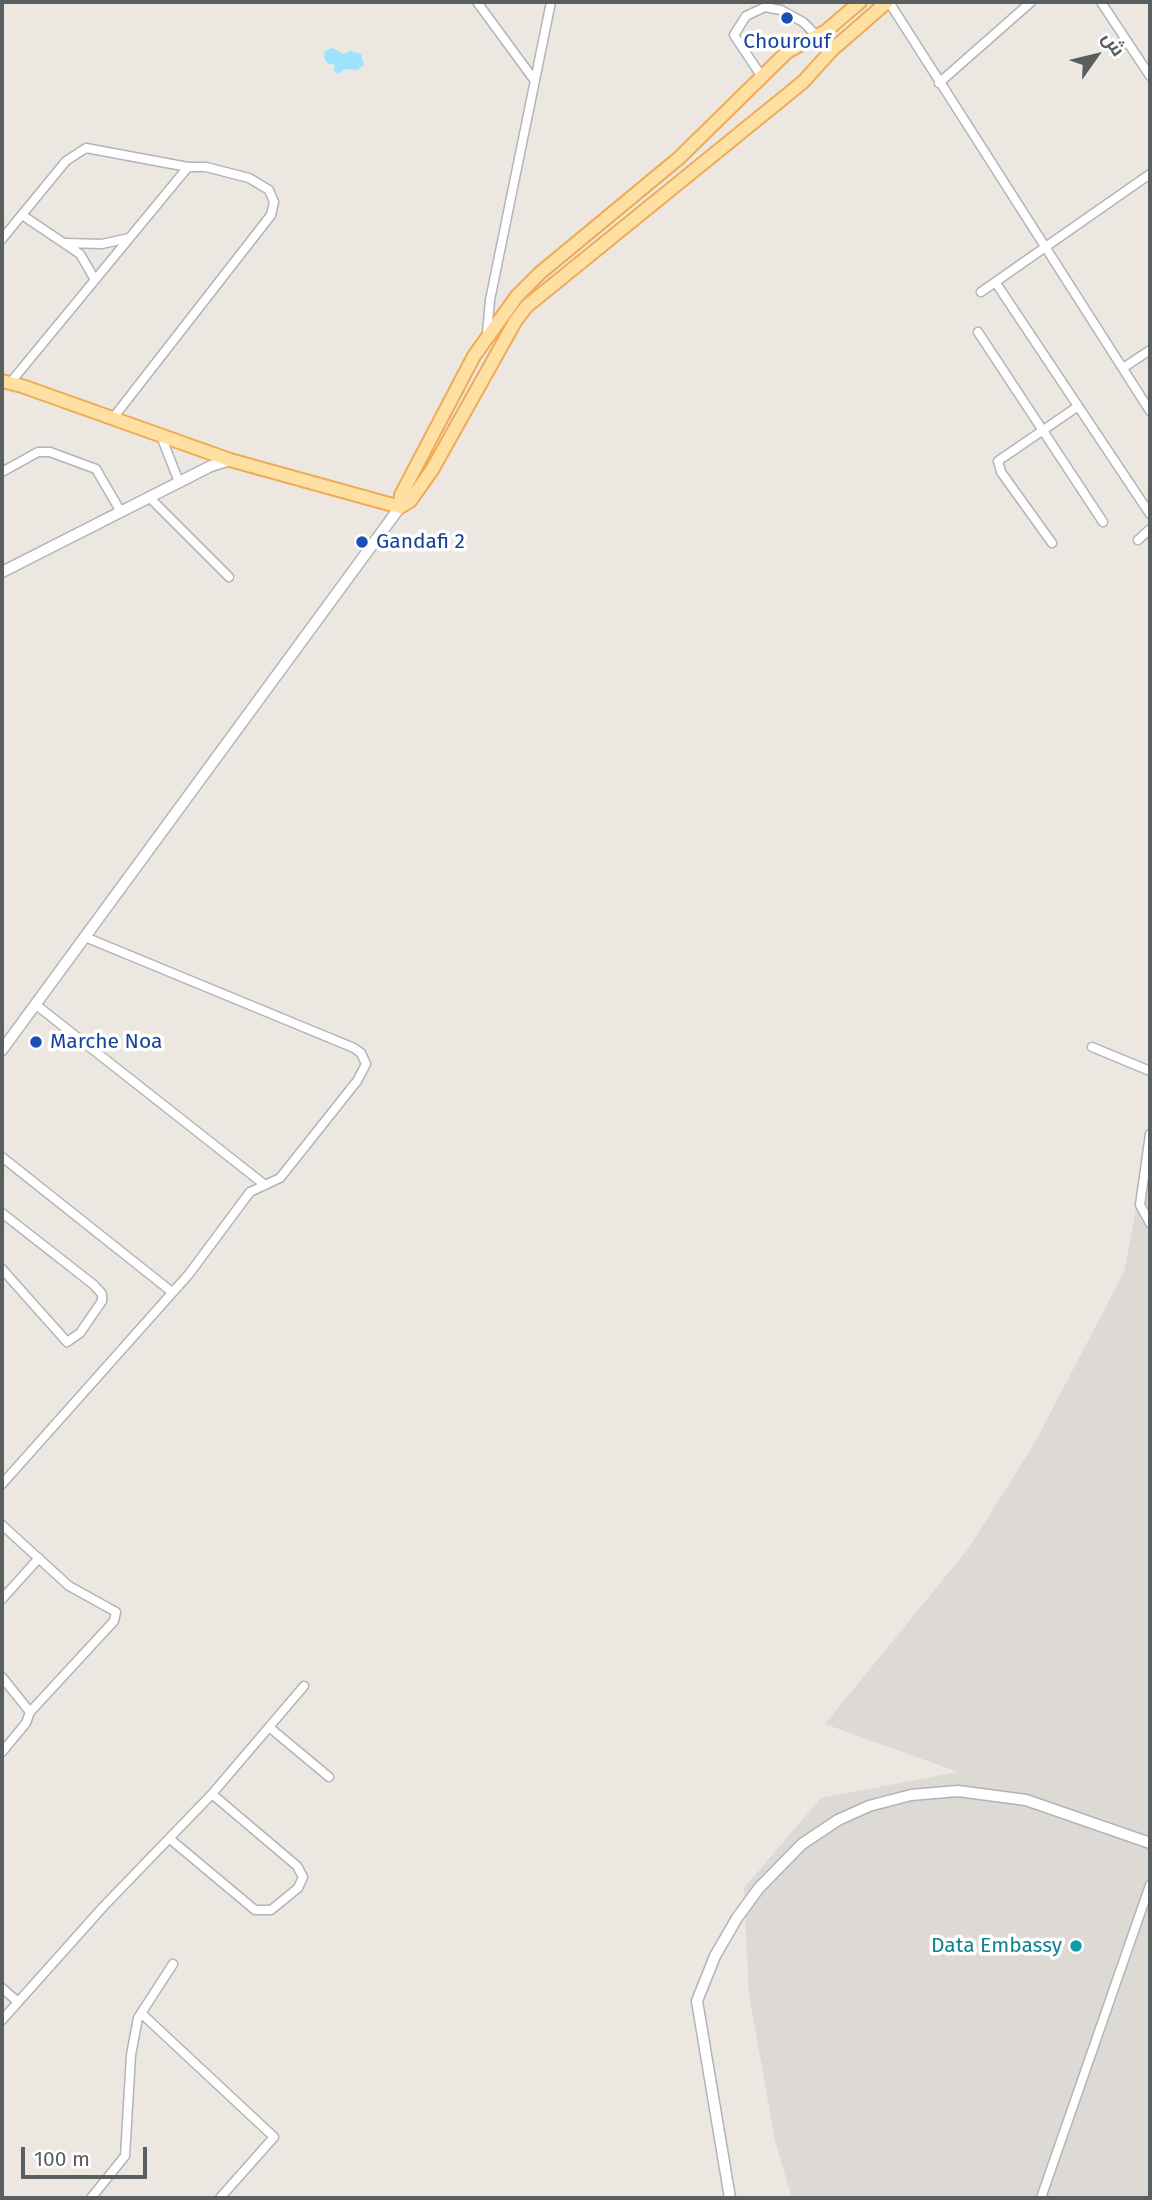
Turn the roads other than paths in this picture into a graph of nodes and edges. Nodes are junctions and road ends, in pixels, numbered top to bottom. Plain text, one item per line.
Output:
1 (477, 2) edge
2 (551, 2) edge
3 (860, 2) edge
4 (888, 2) edge
5 (1031, 2) edge
6 (1101, 2) edge
7 (811, 38) junction
8 (824, 61) junction
9 (1150, 76) edge
10 (762, 77) junction
11 (535, 81) junction
12 (939, 83) junction
13 (737, 102) junction
14 (755, 119) junction
15 (188, 167) junction
16 (1150, 174) edge
17 (22, 215) junction
18 (130, 237) junction
19 (2, 239) edge
20 (66, 243) junction
21 (1046, 248) junction
22 (94, 278) junction
23 (996, 283) junction
24 (981, 292) dead end
25 (978, 332) dead end
26 (487, 333) junction
27 (1150, 350) edge
28 (1123, 368) junction
29 (6, 382) edge
30 (1077, 407) junction
31 (1150, 411) edge
32 (113, 418) junction
33 (1043, 430) junction
34 (162, 436) junction
35 (230, 460) junction
36 (15, 465) junction
37 (2, 466) edge
38 (2, 472) edge
39 (178, 482) junction
40 (149, 497) junction
41 (400, 508) junction
42 (121, 512) junction
43 (1150, 514) edge
44 (1102, 522) dead end
45 (1150, 529) edge
46 (1138, 540) dead end
47 (1052, 543) dead end
48 (2, 572) edge
49 (229, 577) dead end
50 (85, 937) junction
51 (35, 1004) junction
52 (1092, 1047) dead end
53 (2, 1049) edge
54 (1150, 1071) edge
55 (1150, 1134) edge
56 (2, 1157) edge
57 (265, 1185) junction
58 (2, 1213) edge
59 (1150, 1223) edge
60 (2, 1269) edge
61 (172, 1292) junction
62 (2, 1485) edge
63 (5, 1527) edge
64 (2, 1538) edge
65 (39, 1558) junction
66 (2, 1599) edge
67 (2, 1676) edge
68 (304, 1686) dead end
69 (30, 1712) junction
70 (269, 1727) junction
71 (2, 1752) edge
72 (328, 1777) dead end
73 (212, 1794) junction
74 (170, 1839) junction
75 (1150, 1843) edge
76 (1150, 1885) edge
77 (173, 1964) dead end
78 (2, 1988) edge
79 (18, 2002) junction
80 (141, 2013) junction
81 (2, 2020) edge
82 (91, 2198) edge
83 (220, 2198) edge
84 (730, 2198) edge
85 (1041, 2198) edge

1 - 11 street
2 - 11 street
3 - 7 main road
4 - 8 main road
4 - 12 street
5 - 12 street
6 - 9 street
7 - 8 main road
7 - 10 main road
7 - 10 street
8 - 14 main road
10 - 13 main road
11 - 26 street
12 - 21 street
13 - 14 main road
13 - 26 main road
14 - 41 main road
15 - 17 street
15 - 18 street
15 - 32 street
16 - 21 street
17 - 19 street
17 - 20 street
18 - 20 street
18 - 22 street
20 - 22 street
21 - 23 street
21 - 28 street
22 - 29 street
23 - 24 street
23 - 30 street
25 - 33 street
26 - 41 main road
27 - 28 street
28 - 31 street
29 - 32 main road
30 - 33 street
30 - 43 street
32 - 34 main road
33 - 44 street
33 - 47 street
34 - 35 main road
34 - 39 street
35 - 39 street
35 - 41 main road
36 - 37 street
36 - 38 street
36 - 42 street
39 - 40 street
40 - 42 street
40 - 49 street
41 - 50 street
42 - 48 street
45 - 46 street
50 - 51 street
50 - 57 street
51 - 53 street
51 - 57 street
52 - 54 street
55 - 59 street
56 - 61 street
57 - 61 street
58 - 60 street
61 - 62 street
63 - 64 street
63 - 65 street
65 - 66 street
65 - 69 street
67 - 69 street
68 - 70 street
69 - 71 street
70 - 72 street
70 - 73 street
73 - 74 street
73 - 74 street
74 - 79 street
75 - 84 street
76 - 85 street
77 - 80 street
78 - 79 street
79 - 81 street
80 - 82 street
80 - 83 street

